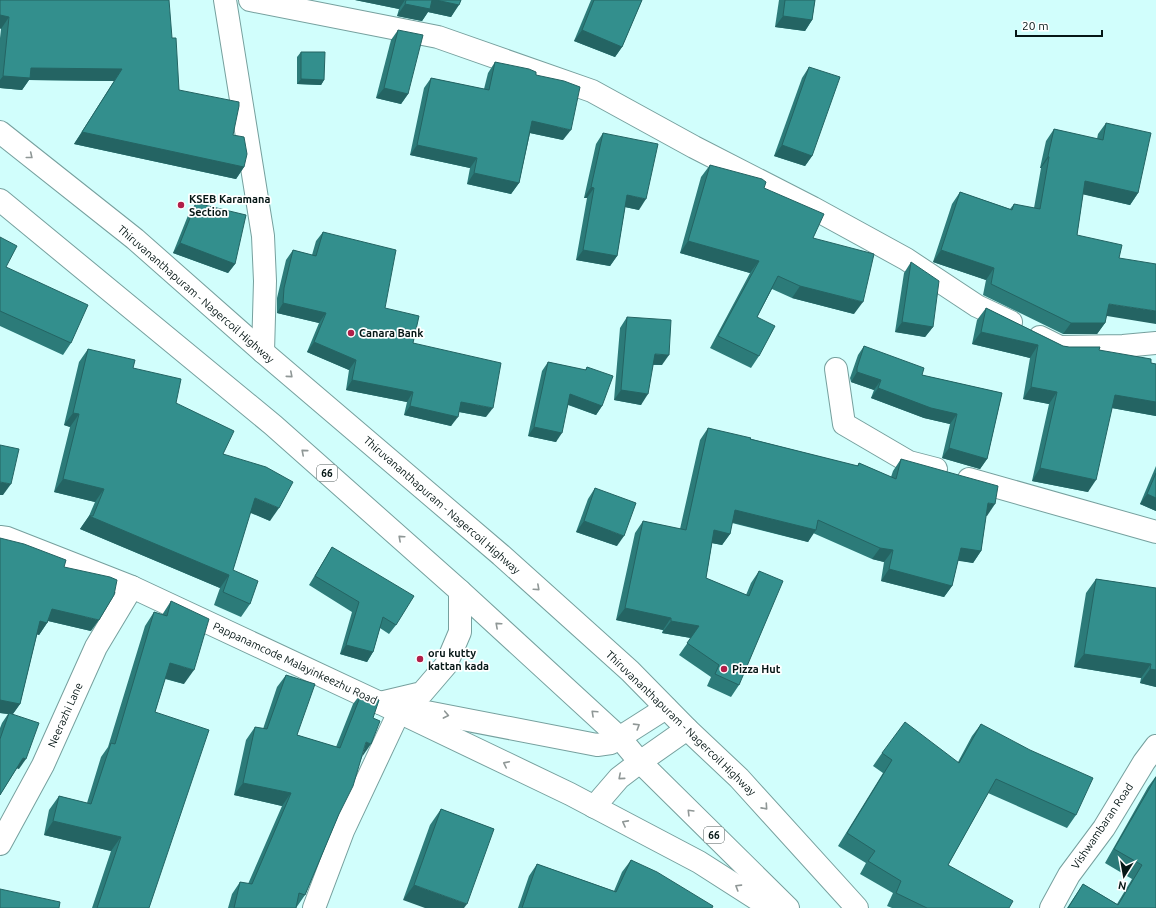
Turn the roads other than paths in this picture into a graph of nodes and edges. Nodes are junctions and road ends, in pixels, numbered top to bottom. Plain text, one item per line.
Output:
1 (226, 0) edge
2 (250, 0) edge
3 (0, 132) edge
4 (0, 200) edge
5 (1156, 343) edge
6 (263, 352) junction
7 (836, 369) dead end
8 (1156, 532) edge
9 (0, 537) edge
10 (132, 587) junction
11 (460, 591) junction
12 (380, 703) junction
13 (666, 708) junction
14 (399, 712) junction
15 (687, 729) junction
16 (619, 737) junction
17 (1156, 746) edge
18 (640, 762) junction
19 (594, 807) junction
20 (0, 844) edge
21 (314, 908) edge
22 (772, 908) edge
23 (788, 908) edge
24 (857, 908) edge
25 (1051, 908) edge

1 - 6 main road
2 - 5 main road
3 -> 6 main road, Thiruvananthapuram - Nagercoil Highway
11 -> 4 main road, 66
6 -> 13 main road, Thiruvananthapuram - Nagercoil Highway
7 - 8 main road
9 - 10 main road, Pappanamcode Malayinkeezhu Road
10 - 12 main road, Pappanamcode Malayinkeezhu Road
10 - 20 main road, Neerazhi Lane
11 - 12 main road
16 -> 11 main road, 66
12 - 14 main road
12 -> 16 main road, Pappanamcode Malayinkeezhu Road
13 - 15 main road, Thiruvananthapuram - Nagercoil Highway
16 -> 13 main road, Pappanamcode Malayinkeezhu Road
19 -> 14 main road
14 - 21 main road
15 - 18 main road
15 -> 24 main road, Thiruvananthapuram - Nagercoil Highway
16 - 18 main road, 66
17 - 25 main road, Vishwambaran Road
18 -> 19 main road
23 -> 18 main road, 66
22 -> 19 main road

